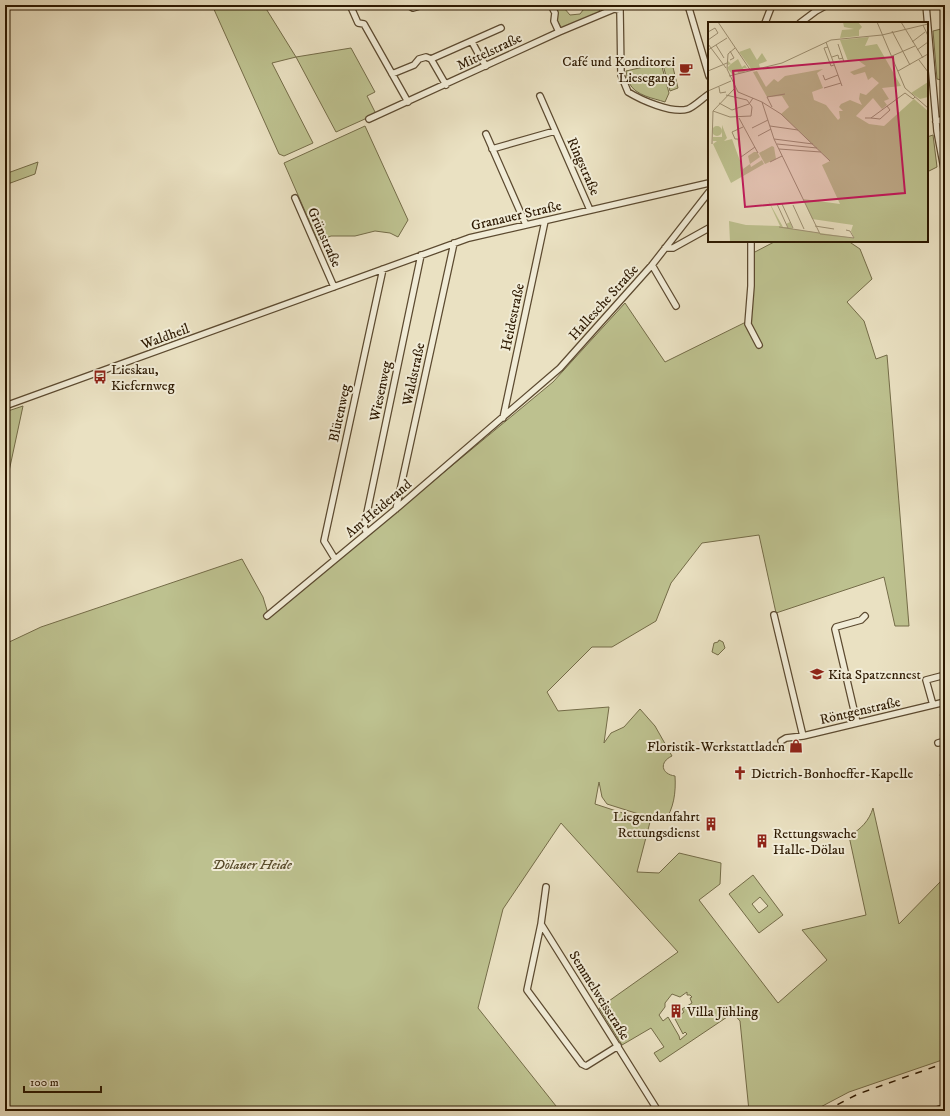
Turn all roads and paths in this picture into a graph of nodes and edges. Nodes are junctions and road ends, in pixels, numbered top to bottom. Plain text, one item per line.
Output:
1 (350, 5) edge
2 (408, 5) edge
3 (423, 5) edge
4 (551, 5) edge
5 (688, 5) edge
6 (772, 5) edge
7 (827, 5) edge
8 (926, 5) edge
9 (620, 8) edge
10 (765, 22) edge
11 (801, 22) edge
12 (927, 22) edge
13 (501, 28) dead end
14 (928, 28) edge
15 (559, 32) junction
16 (472, 42) junction
17 (431, 59) junction
18 (486, 66) junction
19 (708, 73) edge
20 (392, 74) junction
21 (446, 85) junction
22 (708, 95) edge
23 (540, 96) dead end
24 (408, 102) junction
25 (945, 118) edge
26 (369, 119) dead end
27 (936, 122) junction
28 (555, 131) junction
29 (486, 134) dead end
30 (492, 149) junction
31 (945, 174) edge
32 (708, 183) edge
33 (708, 193) edge
34 (295, 198) dead end
35 (590, 210) junction
36 (545, 221) junction
37 (526, 225) junction
38 (708, 229) edge
39 (751, 242) edge
40 (454, 243) junction
41 (665, 248) junction
42 (421, 254) junction
43 (652, 265) junction
44 (383, 268) junction
45 (334, 287) junction
46 (676, 306) dead end
47 (760, 345) dead end
48 (5, 406) edge
49 (503, 418) junction
50 (396, 509) junction
51 (367, 533) junction
52 (335, 559) junction
53 (774, 615) dead end
54 (267, 616) dead end
55 (865, 616) dead end
56 (945, 675) edge
57 (945, 702) edge
58 (933, 705) junction
59 (857, 723) junction
60 (803, 736) junction
61 (781, 741) dead end
62 (945, 741) edge
63 (938, 743) dead end
64 (546, 887) dead end
65 (541, 924) junction
66 (618, 1046) junction
67 (945, 1108) edge
68 (658, 1111) edge
69 (936, 1111) edge

1 - 20 street
2 - 3 street
4 - 15 street
5 - 19 street
6 - 10 street
7 - 11 street
8 - 12 street
9 - 15 street, Mittelstraße
9 - 22 street
13 - 16 street
14 - 27 street
15 - 18 street, Mittelstraße
16 - 17 street
16 - 18 street
17 - 20 street
17 - 21 street
18 - 21 street, Mittelstraße
20 - 24 street
21 - 24 street, Mittelstraße
23 - 28 street, Ringstraße
24 - 26 street, Mittelstraße
25 - 27 street
27 - 31 street
28 - 30 street, Ringstraße
28 - 35 street, Ringstraße
29 - 30 street
30 - 37 street
32 - 35 street, Granauer Straße
33 - 41 street, Hallesche Straße
34 - 45 street, Grünstraße
35 - 36 street, Granauer Straße
36 - 37 street, Granauer Straße
36 - 49 street, Heidestraße
37 - 40 street, Granauer Straße
38 - 41 street
39 - 47 street
40 - 42 street, Granauer Straße
40 - 50 street, Waldstraße
41 - 43 street, Hallesche Straße
42 - 44 street, Granauer Straße
42 - 51 street, Wiesenweg
43 - 46 street
43 - 49 street, Hallesche Straße
44 - 45 street, Granauer Straße
44 - 52 street, Blütenweg
45 - 48 street, Waldheil
49 - 50 street, Am Heiderand
50 - 51 street, Am Heiderand
51 - 52 street, Am Heiderand
52 - 54 street, Am Heiderand
53 - 60 street
55 - 59 street
56 - 58 street
57 - 58 street, Röntgenstraße
58 - 59 street, Röntgenstraße
59 - 60 street, Röntgenstraße
60 - 61 street, Röntgenstraße
62 - 63 street
64 - 65 street
65 - 66 street, Semmelweisstraße
65 - 66 street
66 - 68 street, Semmelweisstraße
67 - 69 main road

